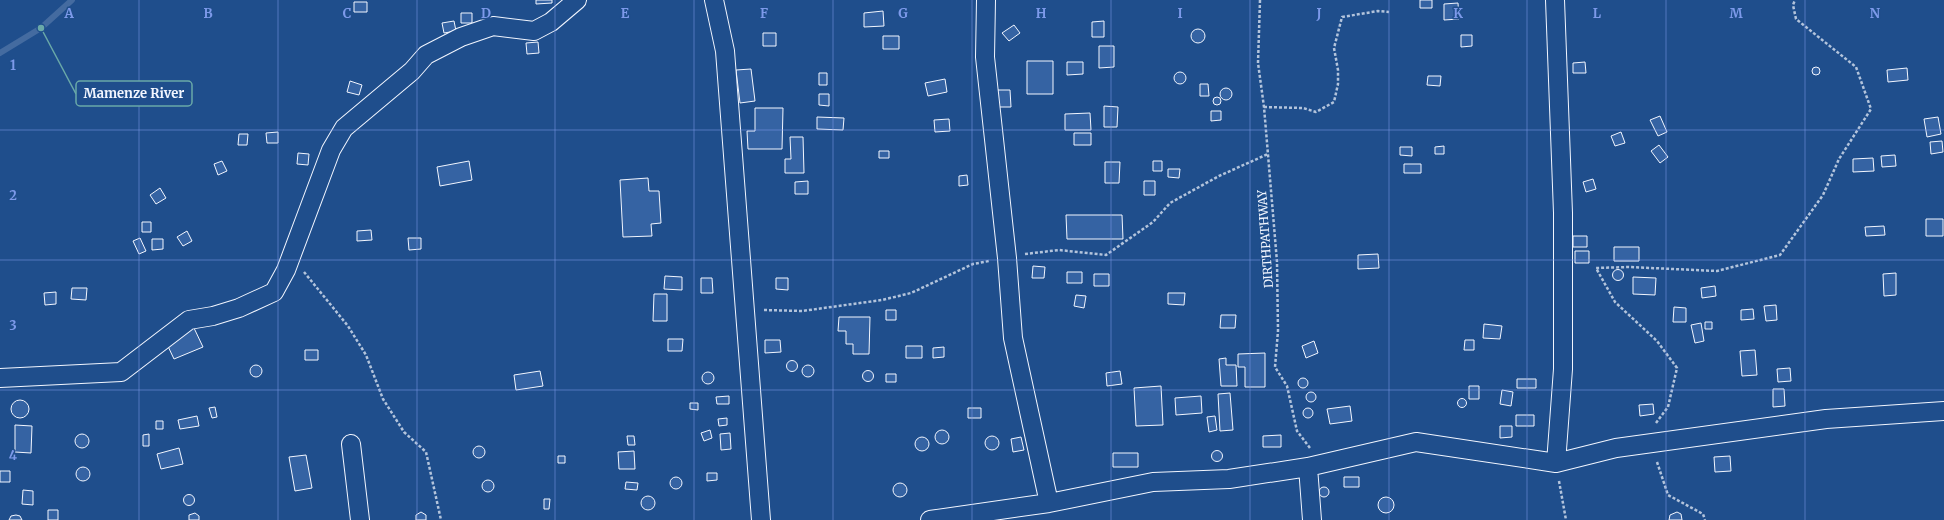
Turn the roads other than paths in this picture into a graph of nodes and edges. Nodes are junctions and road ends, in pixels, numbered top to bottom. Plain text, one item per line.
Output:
1 (577, 0) edge
2 (714, 0) edge
3 (986, 0) edge
4 (1555, 0) edge
5 (0, 378) edge
6 (1944, 412) edge
7 (351, 444) dead end
8 (1556, 463) junction
9 (1315, 466) junction
10 (1049, 504) junction
11 (360, 520) edge
12 (761, 520) edge
13 (930, 520) edge
14 (1312, 520) edge

1 - 5 street
2 - 12 street
3 - 10 street
4 - 8 street
6 - 8 street
7 - 11 street
8 - 9 street
9 - 10 street
9 - 14 street
10 - 13 street

